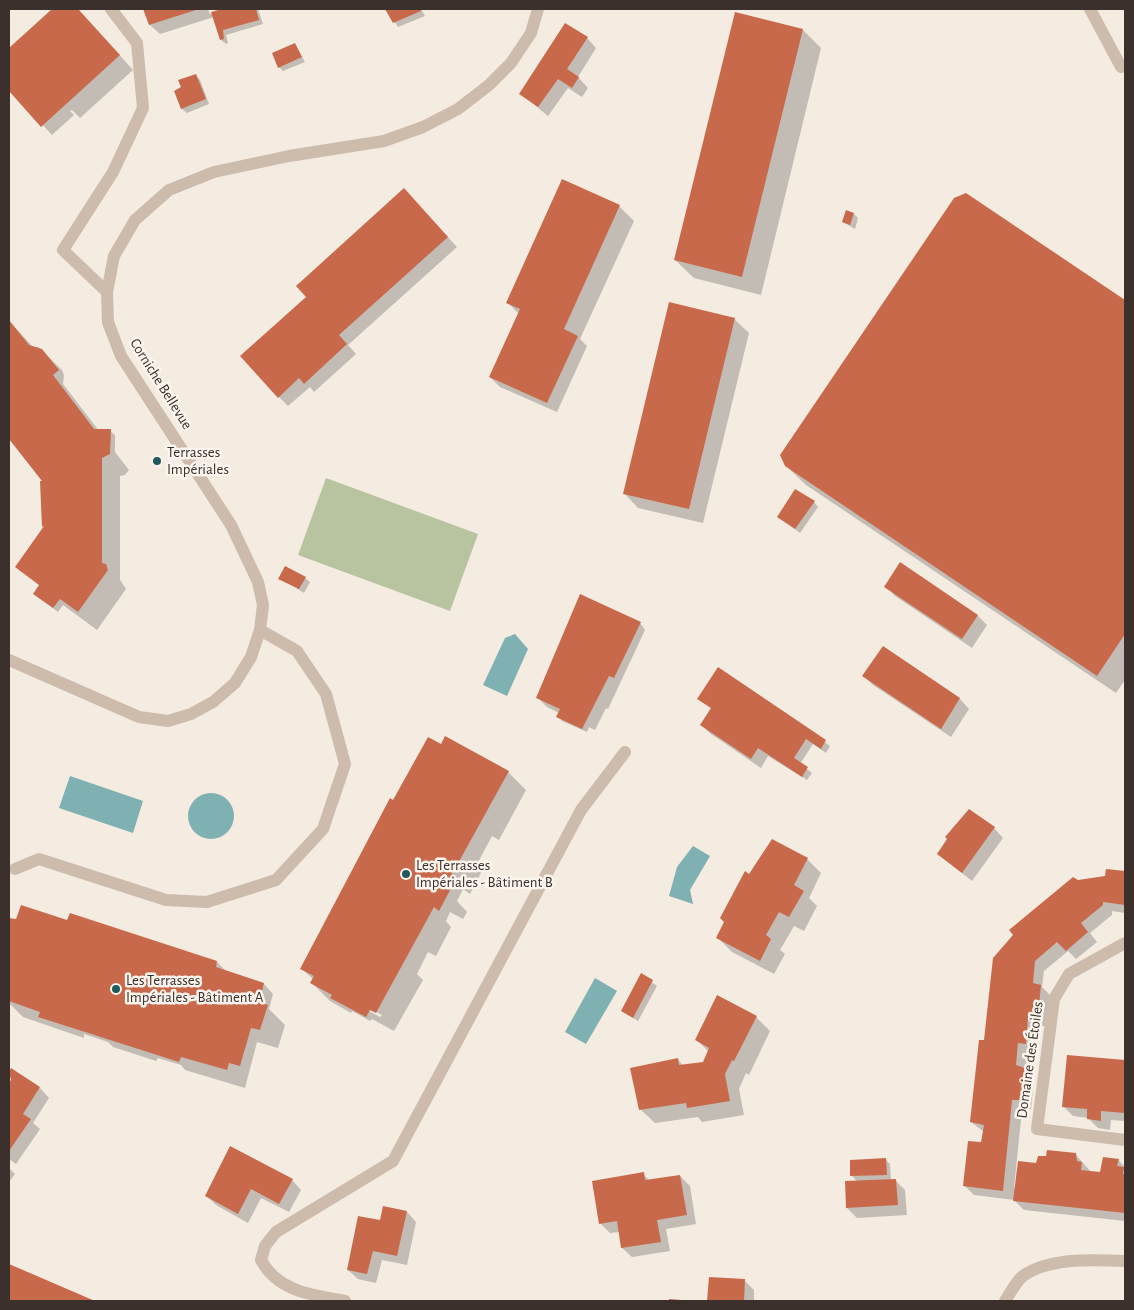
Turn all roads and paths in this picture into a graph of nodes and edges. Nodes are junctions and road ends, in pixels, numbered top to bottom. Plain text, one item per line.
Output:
1 (111, 9) edge
2 (538, 9) edge
3 (1090, 9) edge
4 (1121, 67) dead end
5 (107, 292) junction
6 (260, 630) junction
7 (9, 660) edge
8 (625, 752) dead end
9 (14, 869) dead end
10 (1125, 943) edge
11 (1125, 1140) edge
12 (1125, 1261) edge
13 (345, 1301) edge
14 (1005, 1301) edge

1 - 5 street
2 - 5 street, Corniche Bellevue
3 - 4 street
5 - 6 street, Corniche Bellevue
6 - 7 street, Corniche Bellevue
6 - 9 street
8 - 13 street
10 - 11 street, Domaine des Étoiles
12 - 14 street

